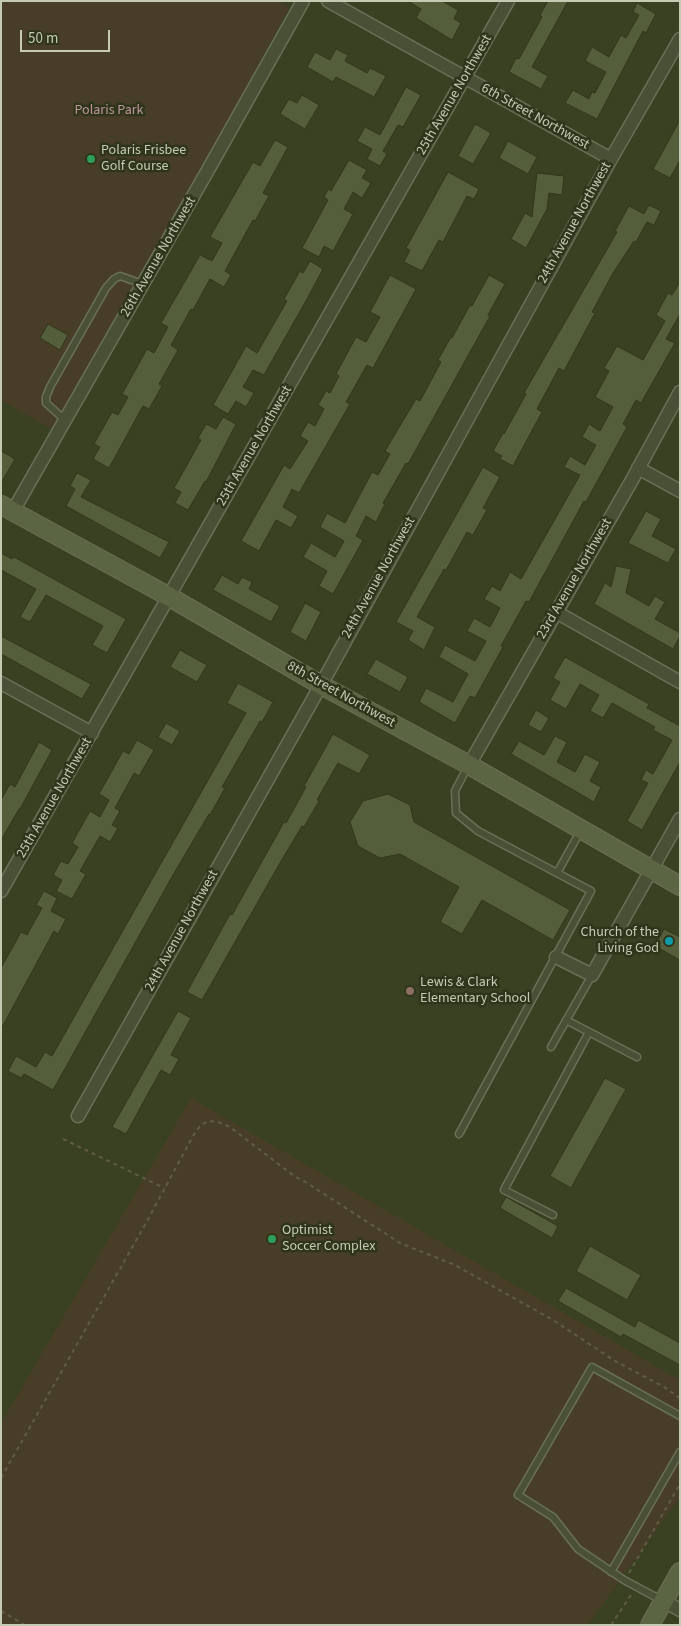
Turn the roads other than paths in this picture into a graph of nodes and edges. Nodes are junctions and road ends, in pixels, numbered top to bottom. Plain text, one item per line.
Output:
1 (302, 1) edge
2 (328, 1) edge
3 (508, 1) edge
4 (680, 39) edge
5 (465, 78) junction
6 (611, 159) junction
7 (143, 284) junction
8 (680, 392) edge
9 (65, 420) junction
10 (638, 468) junction
11 (680, 491) edge
12 (7, 508) edge
13 (168, 596) junction
14 (556, 612) junction
15 (680, 682) edge
16 (1, 683) edge
17 (321, 685) junction
18 (92, 733) junction
19 (469, 765) junction
20 (680, 819) edge
21 (581, 830) junction
22 (651, 870) junction
23 (557, 873) junction
24 (680, 886) edge
25 (1, 892) edge
26 (556, 957) junction
27 (592, 975) junction
28 (566, 1020) junction
29 (589, 1032) junction
30 (551, 1047) dead end
31 (637, 1058) dead end
32 (78, 1116) dead end
33 (459, 1134) dead end
34 (553, 1216) dead end
35 (680, 1416) edge
36 (680, 1452) edge
37 (611, 1572) junction
38 (680, 1572) edge
39 (664, 1601) junction
40 (680, 1610) edge
41 (650, 1625) edge

1 - 7 street, 26th Avenue Northwest
2 - 5 street, 6th Street Northwest
3 - 5 street, 25th Avenue Northwest
4 - 6 street, 24th Avenue Northwest
5 - 6 street, 6th Street Northwest
5 - 13 street, 25th Avenue Northwest
6 - 17 street, 24th Avenue Northwest
7 - 9 street, 26th Avenue Northwest
7 - 9 lane
8 - 10 street, 23rd Avenue Northwest
9 - 12 street, 26th Avenue Northwest
10 - 11 street
10 - 14 street, 23rd Avenue Northwest
12 - 13 street, 8th Street Northwest
13 - 17 street, 8th Street Northwest
13 - 18 street, 25th Avenue Northwest
14 - 15 street
14 - 19 street, 23rd Avenue Northwest
16 - 18 street
17 - 19 street, 8th Street Northwest
17 - 32 street, 24th Avenue Northwest
18 - 25 street, 25th Avenue Northwest
19 - 21 street, 8th Street Northwest
19 - 23 lane
20 - 22 street
21 - 22 street, 8th Street Northwest
21 - 23 lane
22 - 24 street, 8th Street Northwest
22 - 27 street
23 - 26 lane
26 - 27 street
26 - 33 lane
27 - 28 lane
28 - 29 lane
28 - 30 lane
29 - 31 lane
29 - 34 lane
35 - 37 lane
36 - 37 lane
37 - 39 lane
38 - 39 street
39 - 40 street
39 - 41 street

